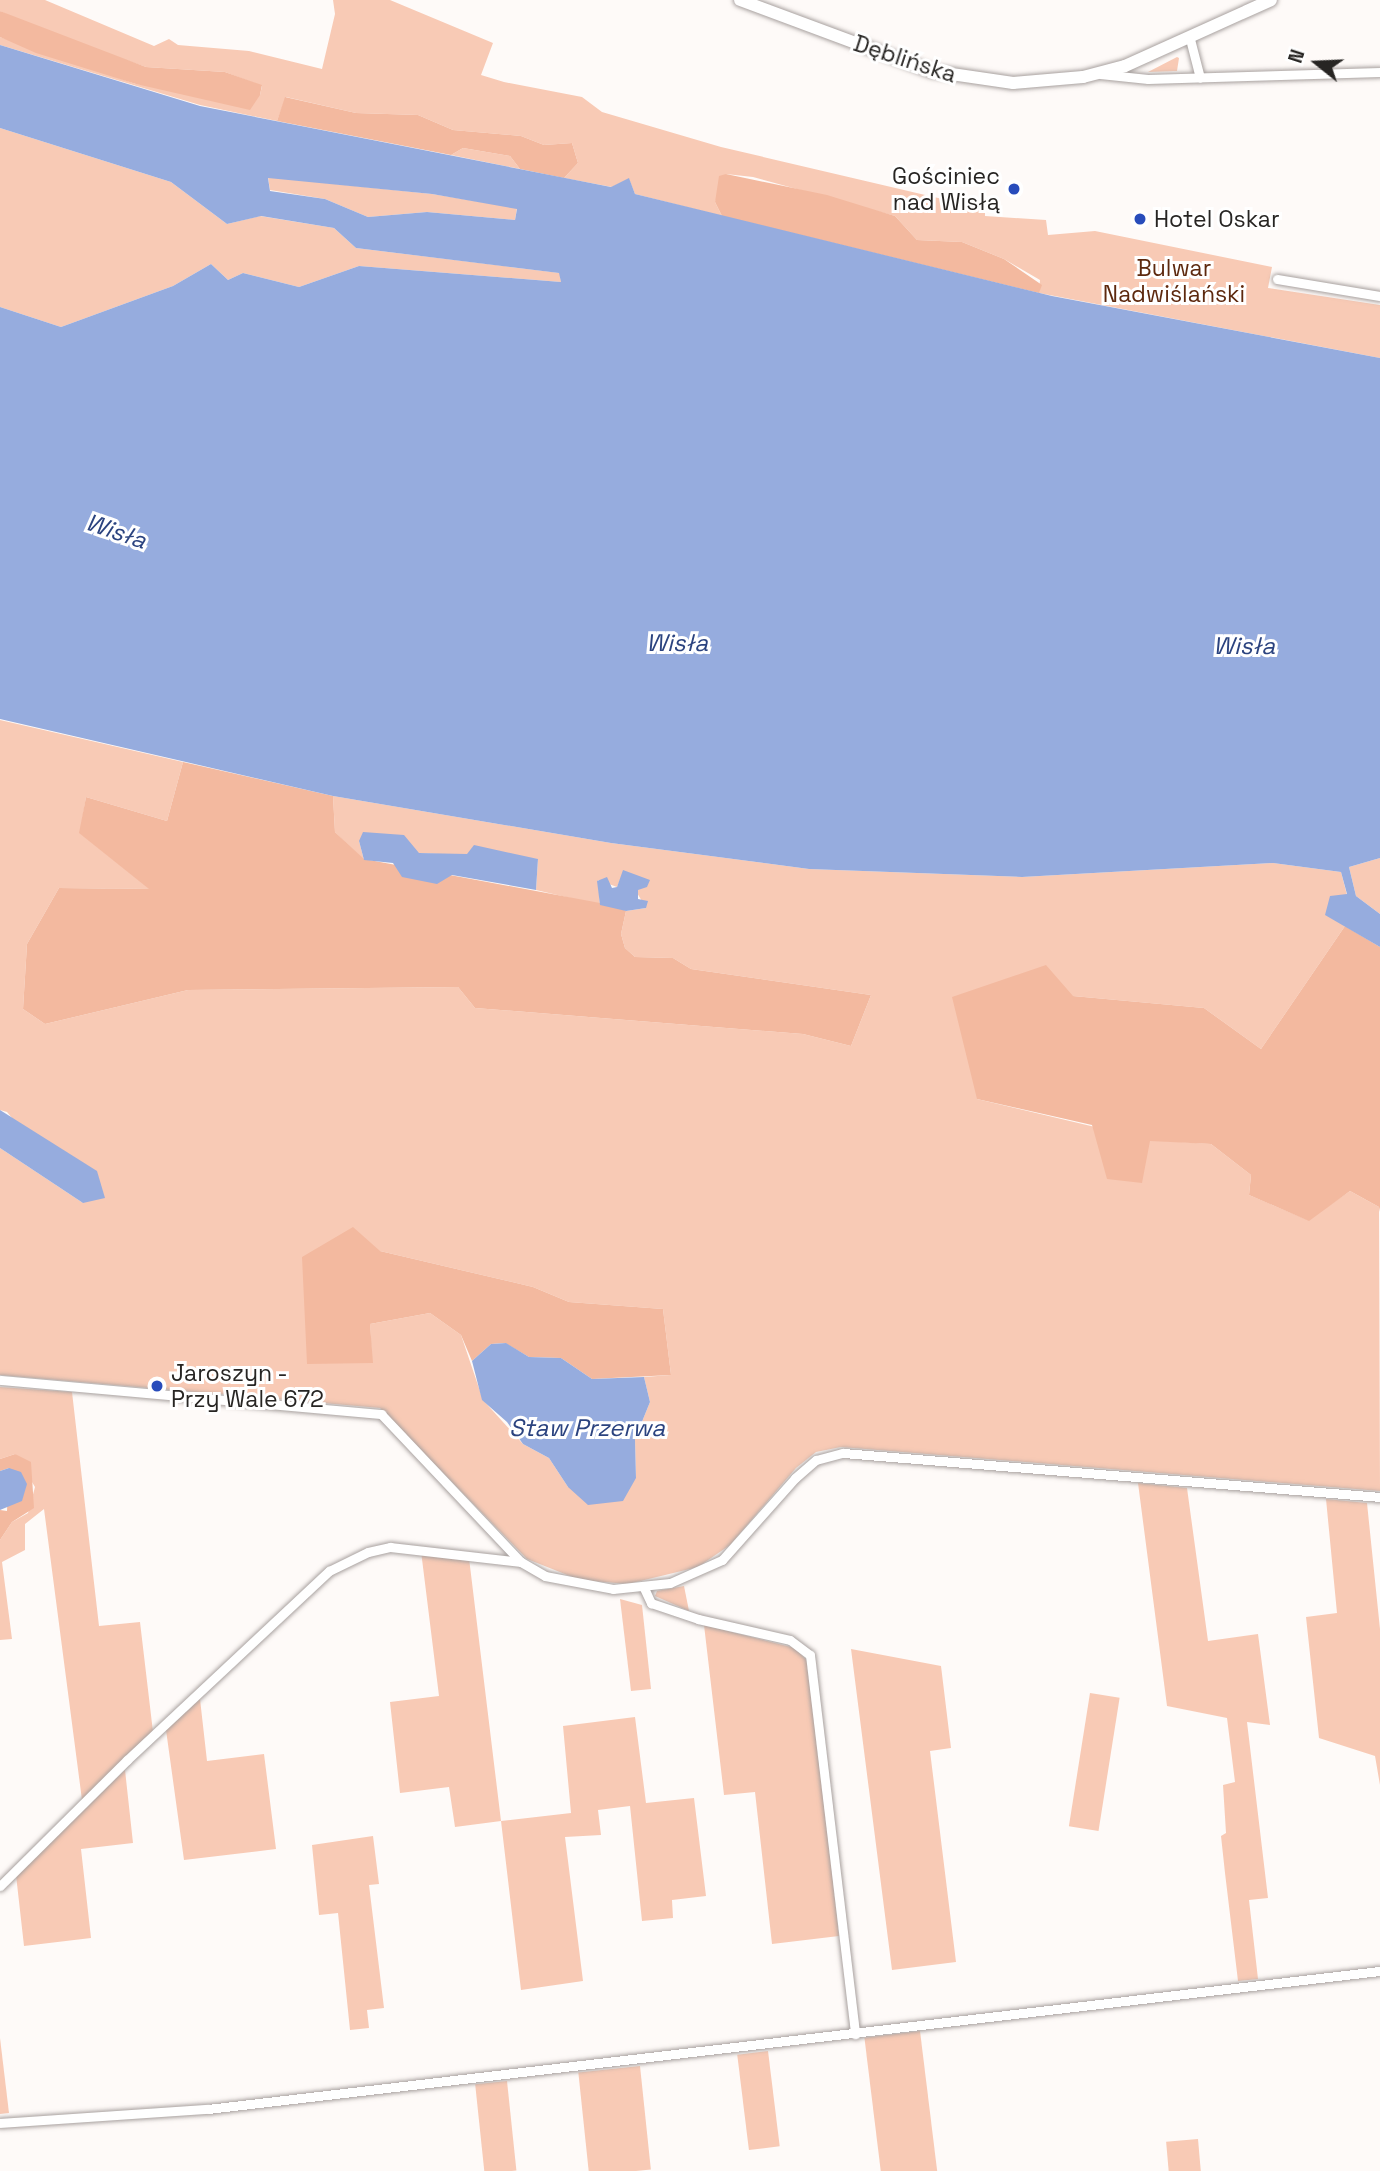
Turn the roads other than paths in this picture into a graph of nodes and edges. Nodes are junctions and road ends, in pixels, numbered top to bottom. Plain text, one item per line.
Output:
1 (740, 0) edge
2 (1271, 0) edge
3 (1190, 39) junction
4 (1380, 72) edge
5 (1100, 74) junction
6 (1200, 78) junction
7 (1277, 279) dead end
8 (1380, 296) edge
9 (0, 1380) edge
10 (1380, 1497) edge
11 (521, 1562) junction
12 (644, 1588) junction
13 (0, 1886) edge
14 (1380, 1970) edge
15 (855, 2034) junction
16 (0, 2123) edge

1 - 5 main road, Dęblińska
2 - 3 main road, Dęblińska
3 - 5 main road, Dęblińska
3 - 6 street
4 - 6 street
5 - 6 street
7 - 8 street
9 - 11 street
10 - 12 street
11 - 12 street
11 - 13 street
12 - 15 street
14 - 15 street
15 - 16 street

